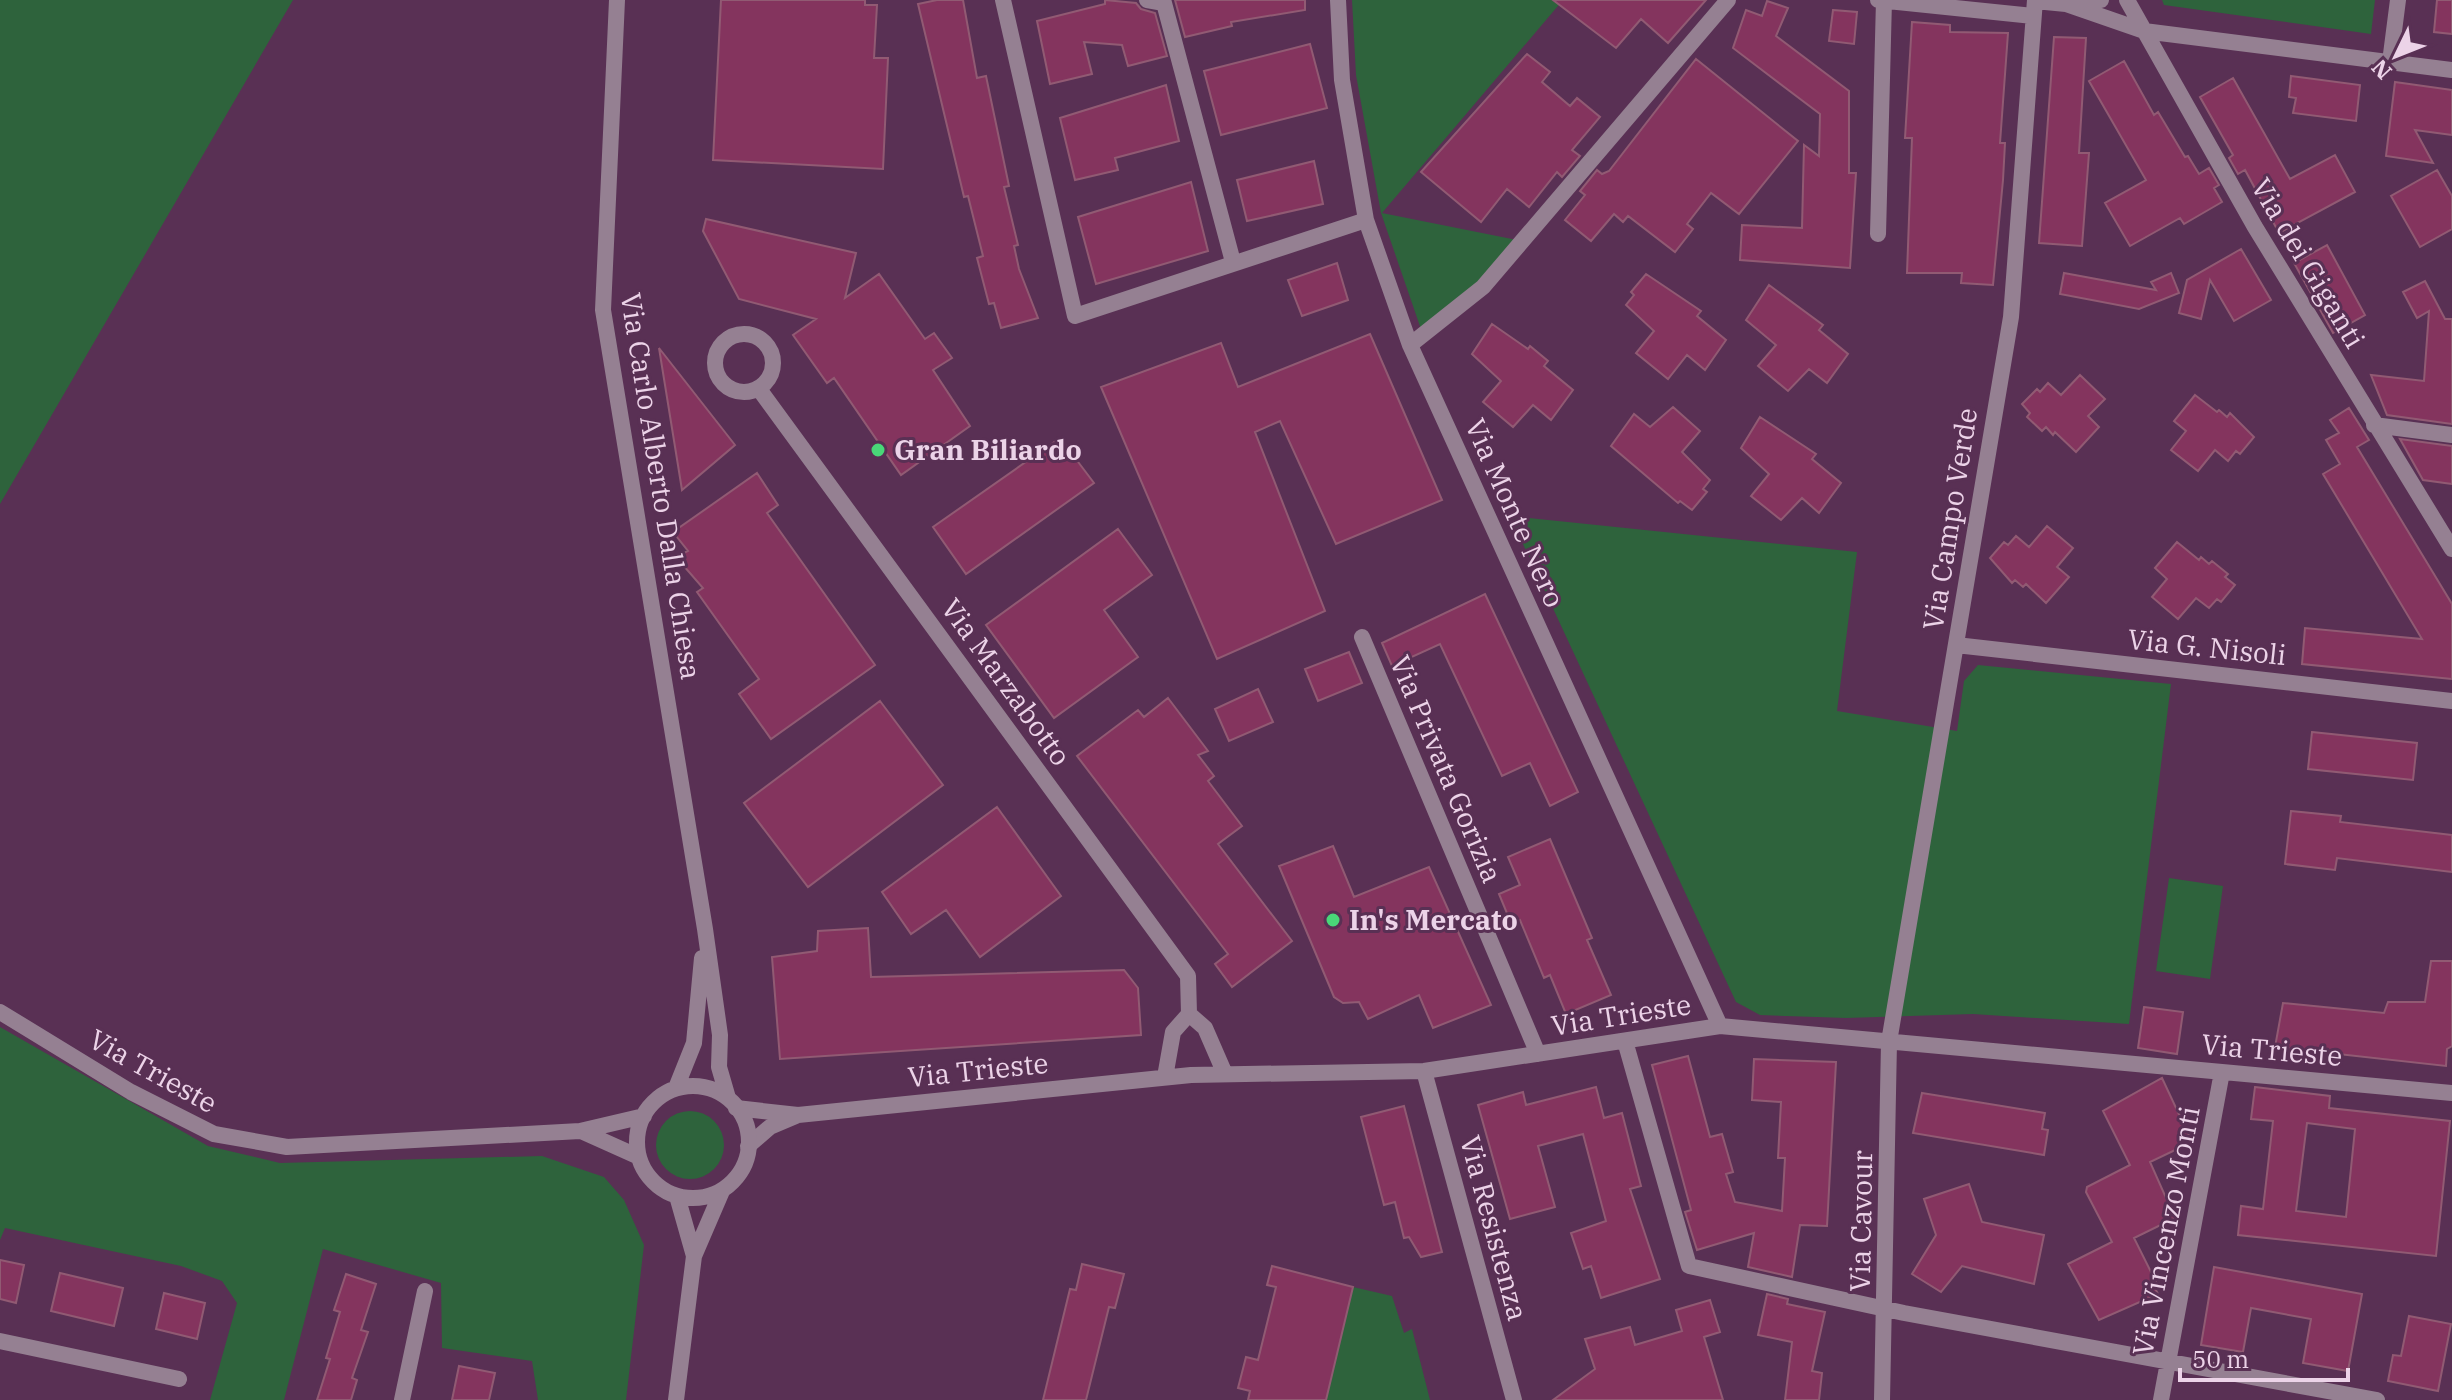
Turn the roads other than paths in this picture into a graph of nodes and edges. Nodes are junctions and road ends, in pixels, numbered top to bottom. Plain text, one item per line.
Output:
1 (617, 0) edge
2 (1003, 0) edge
3 (1147, 0) edge
4 (1338, 0) edge
5 (1728, 0) edge
6 (1882, 0) edge
7 (2101, 0) edge
8 (2127, 0) edge
9 (2398, 0) edge
10 (2066, 4) junction
11 (2034, 5) edge
12 (2144, 31) junction
13 (2390, 62) junction
14 (2452, 70) edge
15 (1366, 220) junction
16 (1878, 234) dead end
17 (1233, 262) junction
18 (1410, 345) junction
19 (759, 389) dead end
20 (2374, 425) junction
21 (2452, 435) edge
22 (2452, 549) edge
23 (1362, 637) dead end
24 (1956, 645) junction
25 (2452, 701) edge
26 (705, 929) junction
27 (0, 1012) edge
28 (1189, 1014) junction
29 (1720, 1026) junction
30 (1625, 1041) junction
31 (1889, 1042) junction
32 (1538, 1054) junction
33 (1424, 1071) junction
34 (2222, 1072) junction
35 (1225, 1074) junction
36 (1165, 1077) junction
37 (676, 1088) junction
38 (2452, 1093) edge
39 (732, 1103) junction
40 (798, 1115) junction
41 (644, 1116) junction
42 (580, 1131) junction
43 (748, 1146) junction
44 (639, 1157) junction
45 (722, 1191) junction
46 (677, 1196) junction
47 (694, 1256) junction
48 (425, 1291) dead end
49 (1886, 1309) junction
50 (0, 1341) edge
51 (2168, 1362) junction
52 (179, 1379) dead end
53 (402, 1400) edge
54 (676, 1400) edge
55 (1514, 1400) edge
56 (1882, 1400) edge
57 (2161, 1400) edge
58 (2377, 1400) edge

1 - 26 street, Via Carlo Alberto Dalla Chiesa
2 - 17 street
3 - 17 street
4 - 15 street, Via Monte Nero
5 - 18 street
6 - 11 street
6 - 16 street
7 - 10 street
8 - 12 street, Via dei Giganti
9 - 13 street
10 - 11 street
10 - 12 street
11 - 24 street, Via Campo Verde
12 - 13 street
12 - 20 street, Via dei Giganti
13 - 14 street
15 - 17 street
15 - 18 street, Via Monte Nero
18 - 29 street, Via Monte Nero
19 - 28 street, Via Marzabotto
20 - 21 street
20 - 22 street, Via dei Giganti
23 - 32 street, Via Privata Gorizia
24 - 25 street, Via G. Nisoli
24 - 31 street, Via Campo Verde
26 - 37 street, Via Carlo Alberto Dalla Chiesa
26 - 39 street, Via Carlo Alberto Dalla Chiesa
27 - 42 street, Via Trieste
28 - 35 street
28 - 36 street
29 - 30 street, Via Trieste
29 - 31 street, Via Trieste
30 - 32 street, Via Trieste
30 - 49 street
31 - 34 street, Via Trieste
31 - 49 street, Via Cavour
32 - 33 street, Via Trieste
33 - 35 street, Via Trieste
33 - 55 street, Via Resistenza
34 - 38 street, Via Trieste
34 - 51 street, Via Vincenzo Monti
35 - 36 street, Via Trieste
36 - 40 street, Via Trieste
37 - 39 street
37 - 41 street
39 - 40 street, Via Trieste
39 - 43 street
40 - 43 street, Via Trieste
41 - 42 street, Via Trieste
41 - 44 street
42 - 44 street, Via Trieste
43 - 45 street
44 - 46 street
45 - 46 street
45 - 47 street
46 - 47 street
47 - 54 street
48 - 53 street
49 - 51 street
49 - 56 street, Via Cavour
50 - 52 street
51 - 57 street, Via Vincenzo Monti
51 - 58 street

